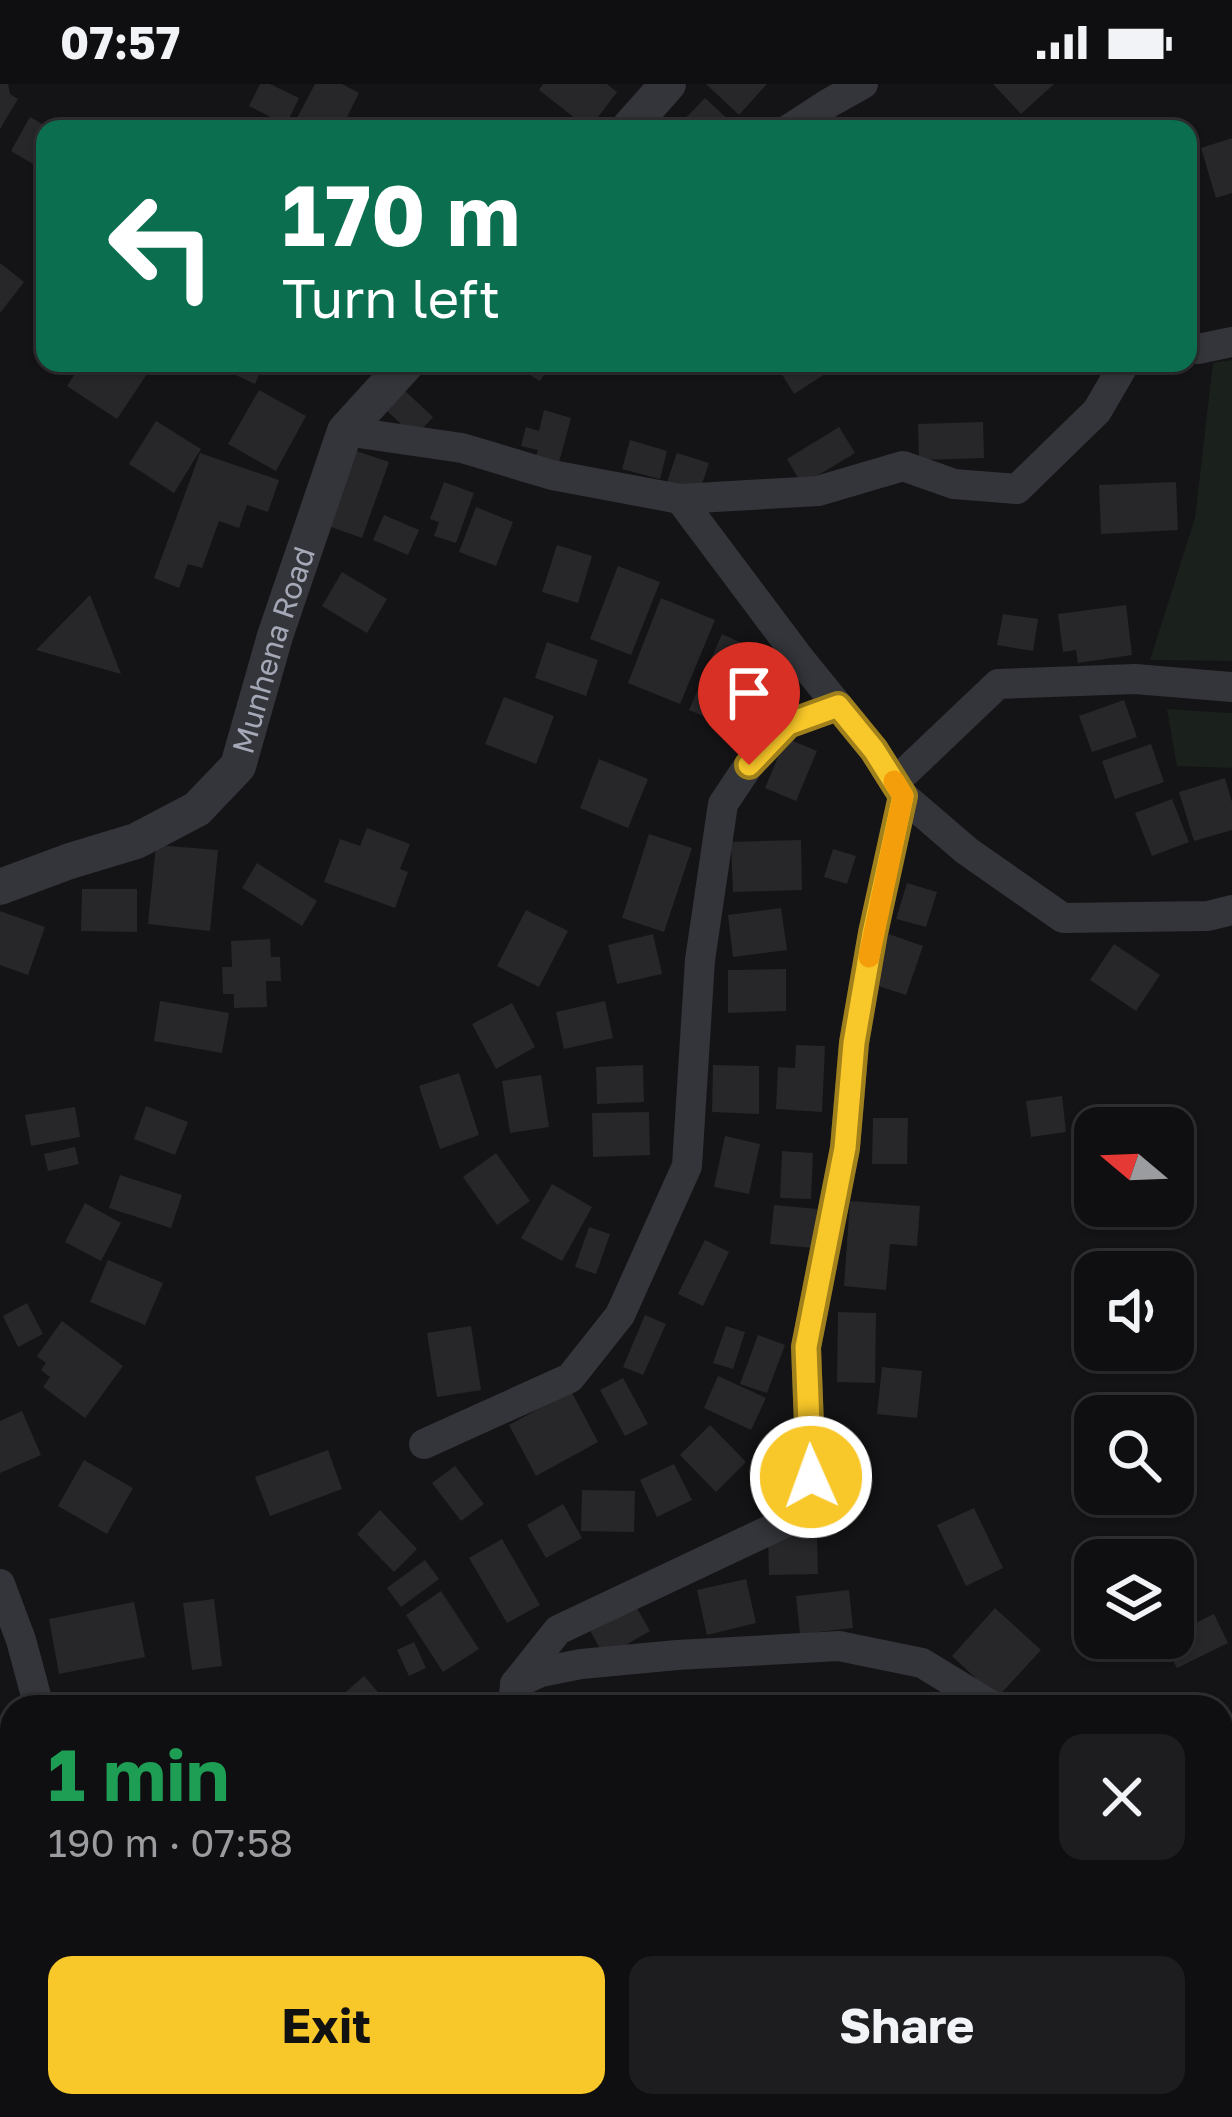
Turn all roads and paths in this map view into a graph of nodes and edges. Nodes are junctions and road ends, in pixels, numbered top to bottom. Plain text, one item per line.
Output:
1 (668, 84) edge
2 (863, 84) edge
3 (636, 120) edge
4 (805, 120) edge
5 (1232, 343) edge
6 (1197, 348) edge
7 (399, 372) edge
8 (1120, 372) edge
9 (345, 431) junction
10 (680, 499) junction
11 (1232, 687) edge
12 (838, 706) junction
13 (899, 789) junction
14 (0, 887) edge
15 (1232, 910) edge
16 (424, 1444) dead end
17 (0, 1584) edge
18 (36, 1695) edge
19 (514, 1695) edge
20 (974, 1695) edge

1 - 3 street
2 - 4 street
5 - 6 street
7 - 9 street, Munhena Road
8 - 10 street
9 - 10 street
9 - 14 street, Munhena Road
10 - 12 street
11 - 13 street
12 - 13 street
12 - 16 street
13 - 15 street
13 - 19 street
17 - 18 street
19 - 20 street

